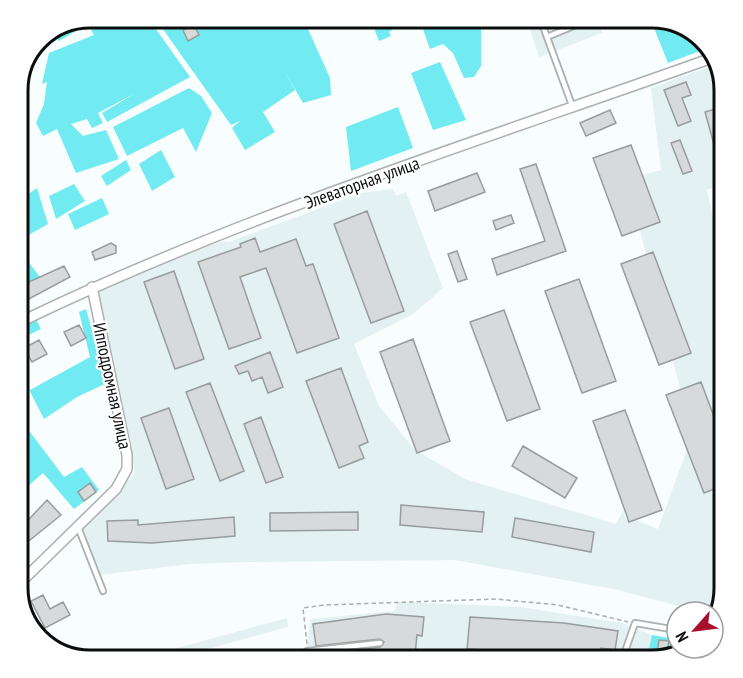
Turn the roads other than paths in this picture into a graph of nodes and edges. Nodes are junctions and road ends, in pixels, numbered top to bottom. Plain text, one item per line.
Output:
1 (544, 28) edge
2 (568, 28) edge
3 (547, 37) junction
4 (706, 60) edge
5 (573, 108) junction
6 (92, 287) junction
7 (29, 318) edge
8 (78, 527) junction
9 (29, 574) edge
10 (103, 591) dead end
11 (665, 628) edge
12 (380, 643) dead end
13 (316, 650) edge
14 (626, 650) edge

1 - 3 lane
2 - 3 lane
3 - 5 lane
4 - 5 street, Элеваторная улица
5 - 6 street, Элеваторная улица
6 - 7 street, Элеваторная улица
6 - 8 street, Ипподромная улица
8 - 9 street, Ипподромная улица
8 - 10 lane
11 - 14 lane
12 - 13 lane

